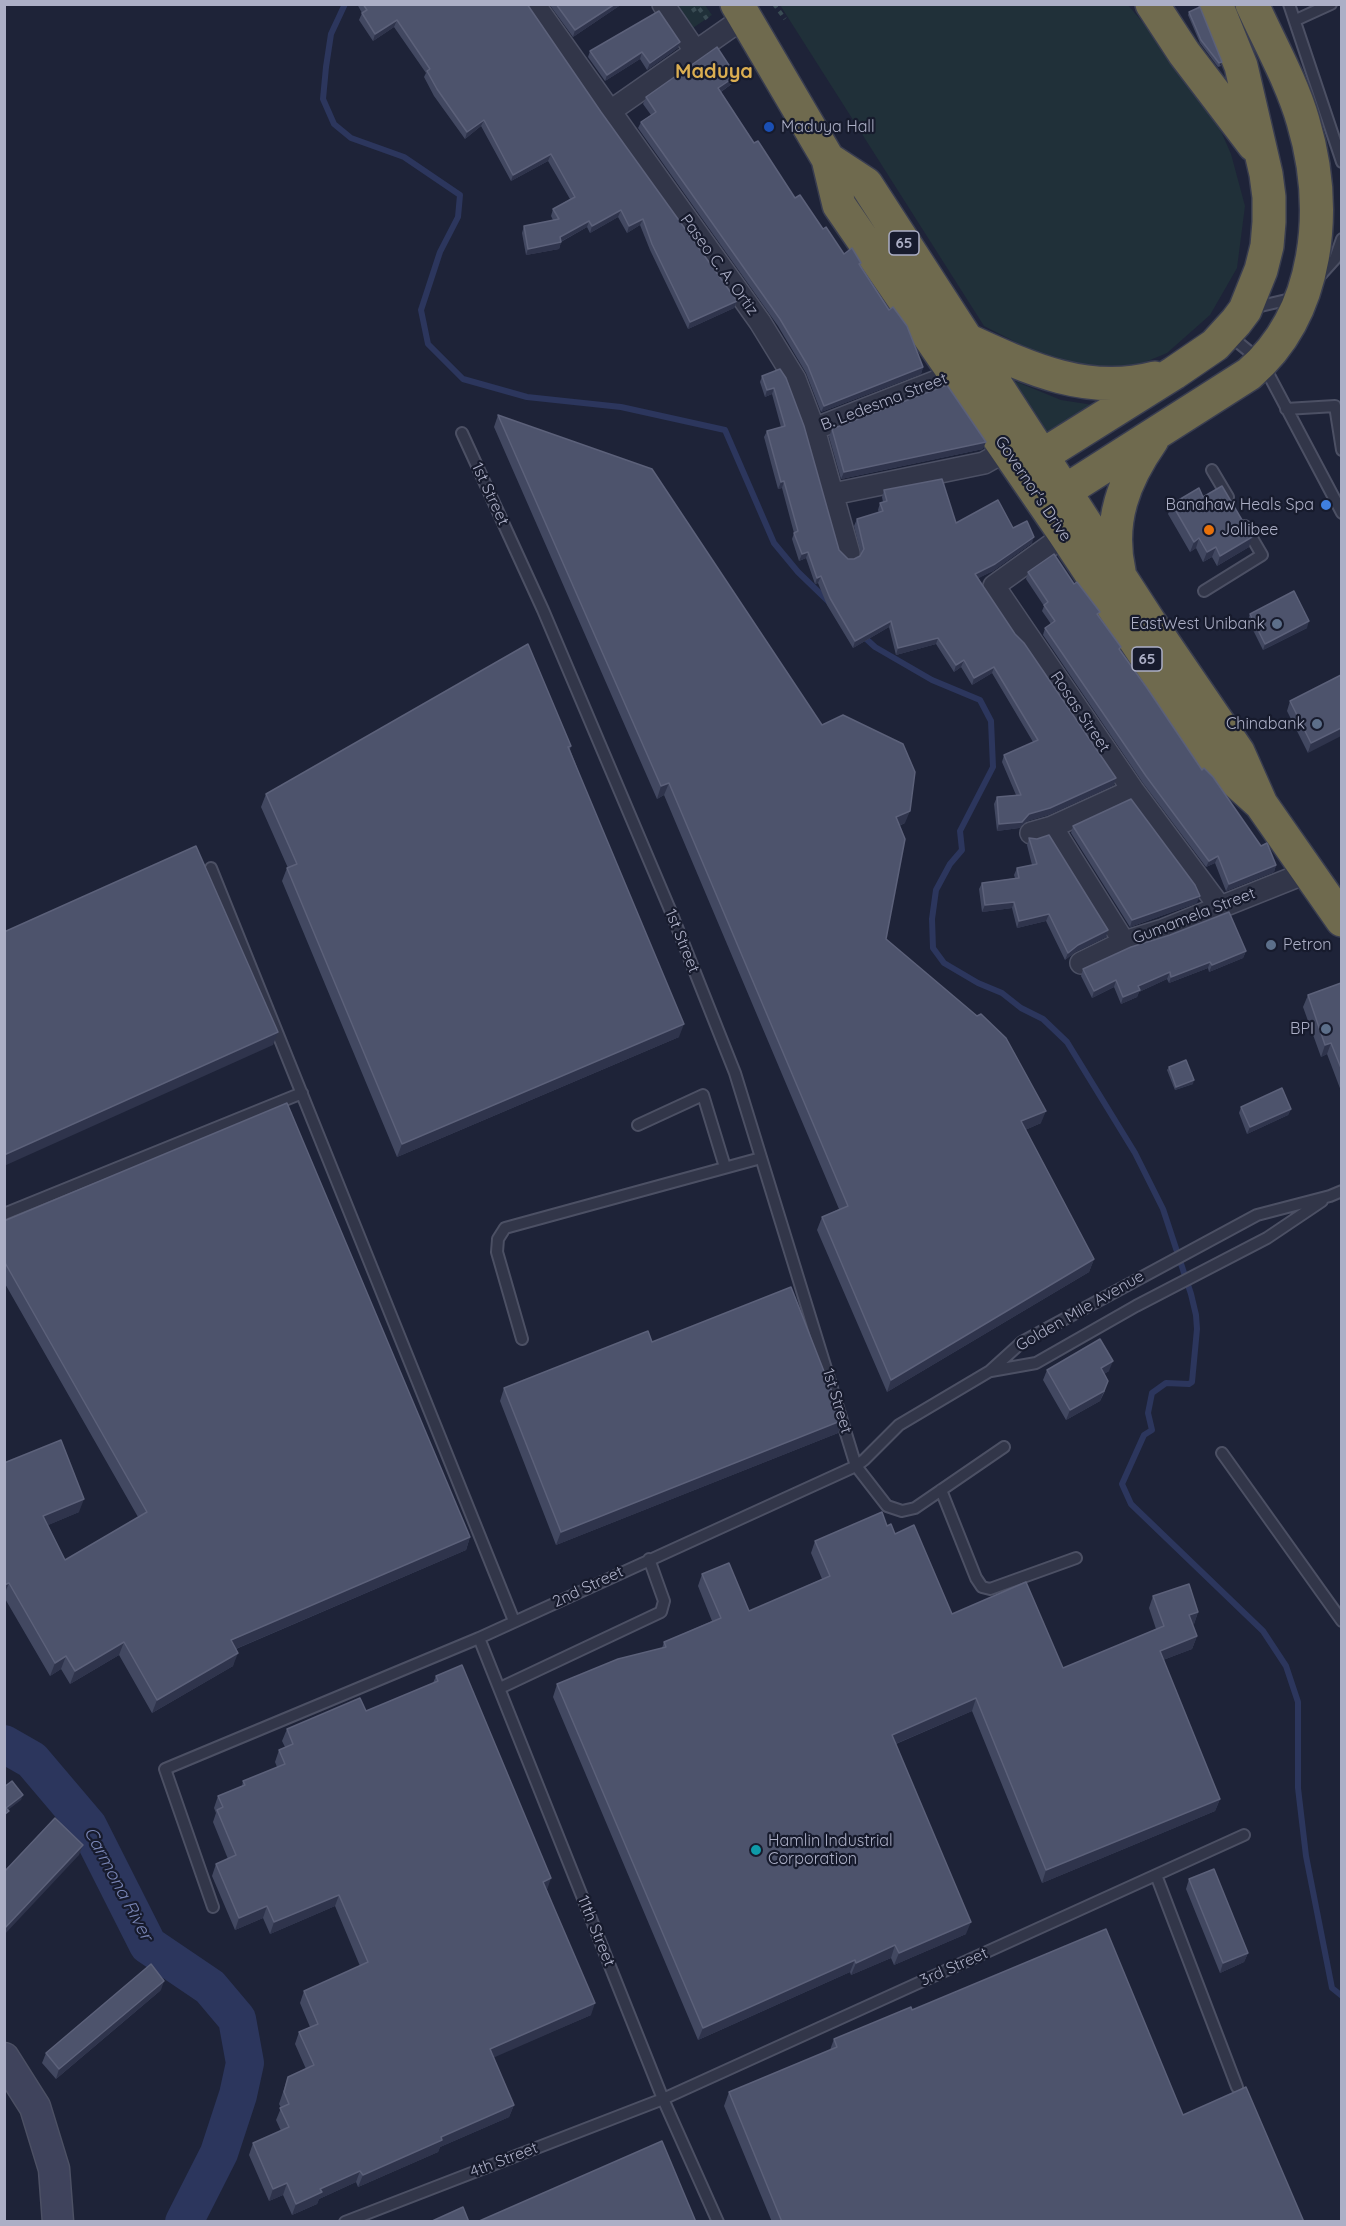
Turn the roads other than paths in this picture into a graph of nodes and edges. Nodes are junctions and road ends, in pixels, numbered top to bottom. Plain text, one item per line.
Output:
1 (534, 4) edge
2 (663, 4) edge
3 (1152, 4) edge
4 (1167, 4) edge
5 (1216, 4) edge
6 (1252, 4) edge
7 (1289, 4) edge
8 (1331, 4) edge
9 (741, 11) edge
10 (1296, 20) junction
11 (696, 52) junction
12 (1184, 53) junction
13 (609, 112) junction
14 (1260, 154) junction
15 (828, 159) junction
16 (1341, 162) edge
17 (1341, 239) edge
18 (1303, 296) junction
19 (1236, 321) junction
20 (967, 340) junction
21 (1267, 372) junction
22 (1174, 373) junction
23 (955, 374) junction
24 (1286, 409) junction
25 (814, 429) junction
26 (462, 433) dead end
27 (1157, 433) junction
28 (1341, 450) edge
29 (1023, 459) junction
30 (1212, 470) dead end
31 (833, 494) junction
32 (1054, 498) junction
33 (1341, 513) edge
34 (1065, 535) junction
35 (849, 554) dead end
36 (1120, 575) junction
37 (1204, 591) dead end
38 (1133, 790) junction
39 (1261, 804) junction
40 (1052, 827) junction
41 (1031, 833) dead end
42 (211, 868) dead end
43 (1308, 872) junction
44 (1220, 907) junction
45 (1341, 920) edge
46 (1124, 942) junction
47 (1081, 963) dead end
48 (302, 1093) junction
49 (638, 1125) dead end
50 (761, 1158) junction
51 (726, 1167) junction
52 (1341, 1191) edge
53 (1330, 1196) junction
54 (4, 1214) edge
55 (522, 1339) dead end
56 (990, 1371) junction
57 (1005, 1447) dead end
58 (1222, 1453) dead end
59 (856, 1466) junction
60 (941, 1490) junction
61 (1076, 1558) dead end
62 (649, 1559) junction
63 (514, 1621) junction
64 (1341, 1621) edge
65 (479, 1638) junction
66 (500, 1688) junction
67 (1244, 1835) dead end
68 (1156, 1875) junction
69 (213, 1907) dead end
70 (4, 2058) edge
71 (1237, 2087) dead end
72 (663, 2099) junction
73 (58, 2222) edge
74 (345, 2222) edge
75 (718, 2222) edge

1 - 13 street, Paseo C. A. Ortiz
2 - 11 street
3 - 12 highway
4 - 12 highway
5 - 14 highway
6 - 18 highway
7 - 10 lane
8 - 10 lane
9 - 11 street
9 - 15 highway, Governor's Drive / 65
10 - 16 lane
11 - 13 street
12 - 14 highway
13 - 25 street, Paseo C. A. Ortiz
14 - 19 highway
15 - 20 highway, Governor's Drive / 65
15 - 23 highway, Governor's Drive / 65
17 - 18 lane
18 - 19 lane
18 - 21 highway
19 - 21 lane
19 - 22 highway
20 - 22 highway
20 - 29 highway, Governor's Drive / 65
21 - 24 lane
21 - 27 highway
22 - 29 highway
23 - 25 street, B. Ledesma Street
23 - 29 highway, Governor's Drive / 65
24 - 28 lane
24 - 33 lane
25 - 31 street, Paseo C. A. Ortiz
26 - 50 lane, 1st Street
27 - 32 highway
27 - 36 highway
29 - 31 street
29 - 32 highway, Governor's Drive / 65
30 - 37 lane
31 - 35 street, Paseo C. A. Ortiz
32 - 34 highway, Governor's Drive / 65
32 - 36 highway, Governor's Drive / 65
34 - 38 street, Rosas Street
34 - 39 highway, Governor's Drive / 65
36 - 39 highway, Governor's Drive / 65
38 - 40 street
38 - 44 street, Rosas Street
39 - 43 highway, Governor's Drive / 65
40 - 41 street
40 - 46 street
42 - 48 lane
43 - 44 street, Gumamela Street
43 - 45 highway, Governor's Drive / 65
44 - 46 street, Gumamela Street
46 - 47 street, Gumamela Street
48 - 54 lane
48 - 63 lane
49 - 51 lane
50 - 51 lane
50 - 59 lane, 1st Street
51 - 55 lane
52 - 53 lane, Golden Mile Avenue
53 - 56 lane, Golden Mile Avenue
53 - 56 lane, Golden Mile Avenue
56 - 59 lane, 2nd Street
57 - 60 lane
58 - 64 lane
59 - 60 lane
59 - 62 lane, 2nd Street
60 - 61 lane
62 - 63 lane, 2nd Street
62 - 66 lane
63 - 65 lane, 2nd Street
65 - 66 lane, 11th Street
65 - 69 lane, 2nd Street
66 - 72 lane, 11th Street
67 - 68 lane, 3rd Street
68 - 71 lane
68 - 72 lane, 3rd Street
70 - 73 street
72 - 74 lane, 4th Street
72 - 75 lane, 11th Street

